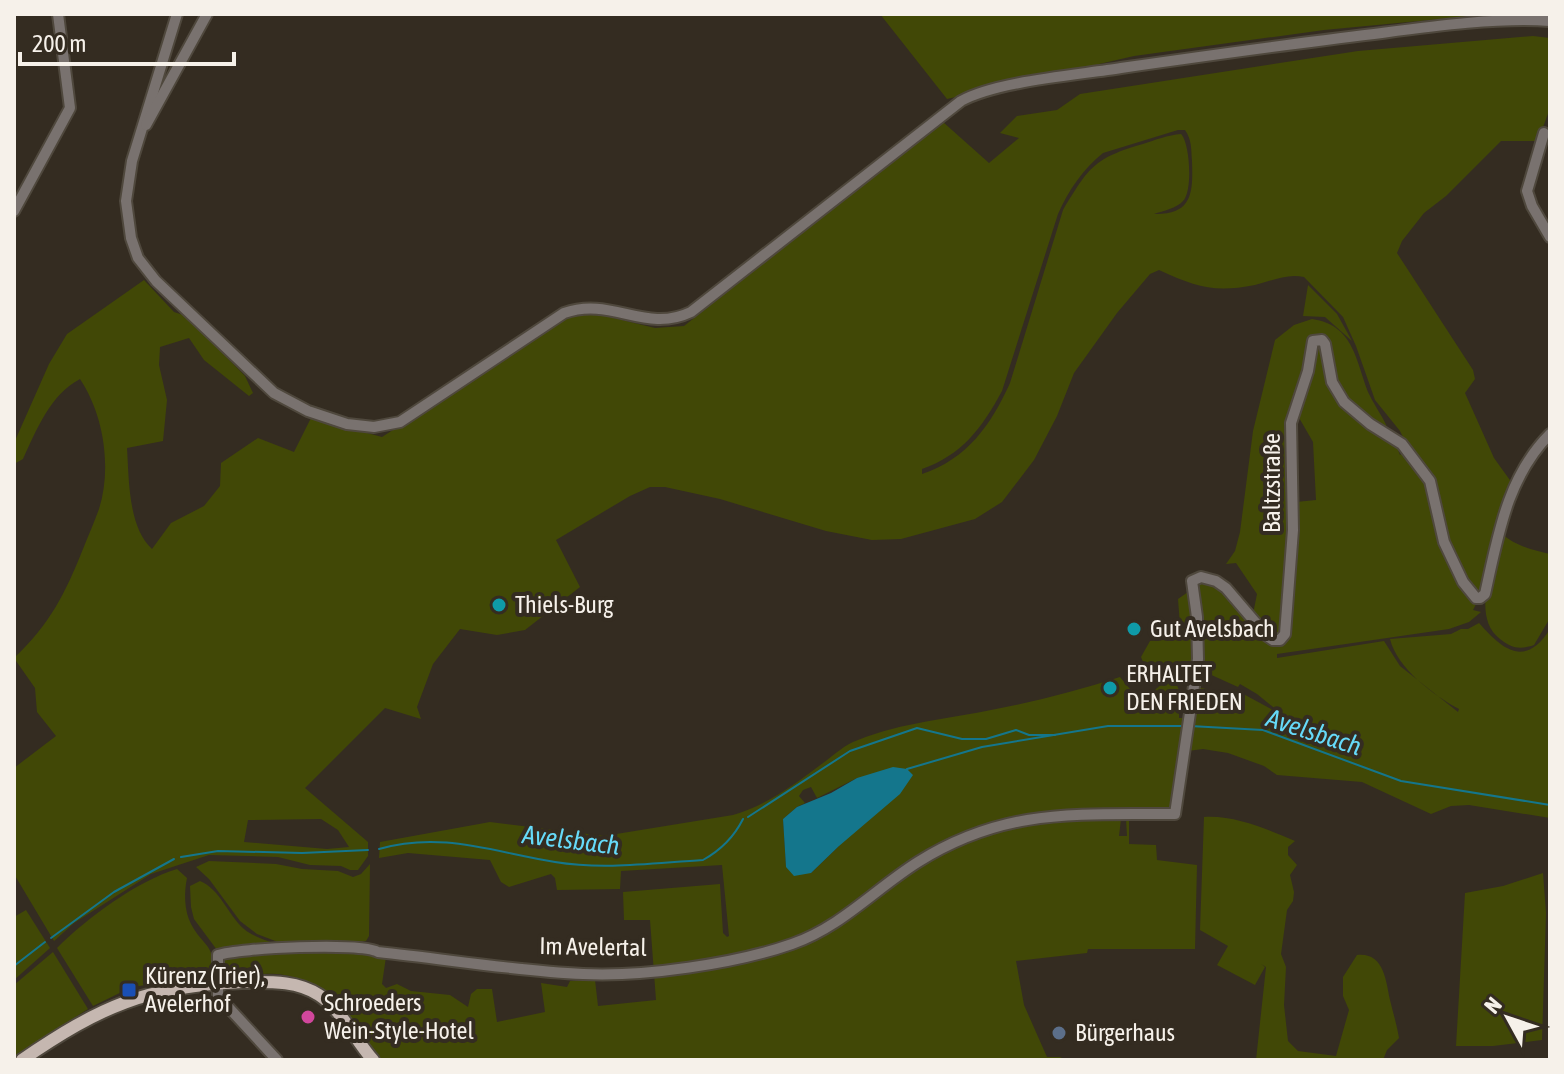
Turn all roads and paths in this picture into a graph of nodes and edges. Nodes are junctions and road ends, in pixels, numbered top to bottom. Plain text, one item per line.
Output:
1 (58, 14) edge
2 (177, 14) edge
3 (207, 14) edge
4 (1550, 21) edge
5 (1544, 133) dead end
6 (135, 145) junction
7 (1545, 148) edge
8 (14, 211) edge
9 (1550, 237) edge
10 (1550, 434) edge
11 (1175, 814) joint
12 (218, 983) junction
13 (22, 1060) edge
14 (277, 1060) edge
15 (373, 1060) edge

1 - 8 street
2 - 6 street
3 - 6 street
4 - 6 street
5 - 7 street
7 - 9 street
10 - 11 street, Baltzstraße
11 - 12 street, Im Avelertal
12 - 13 main road
12 - 14 street
12 - 15 main road

